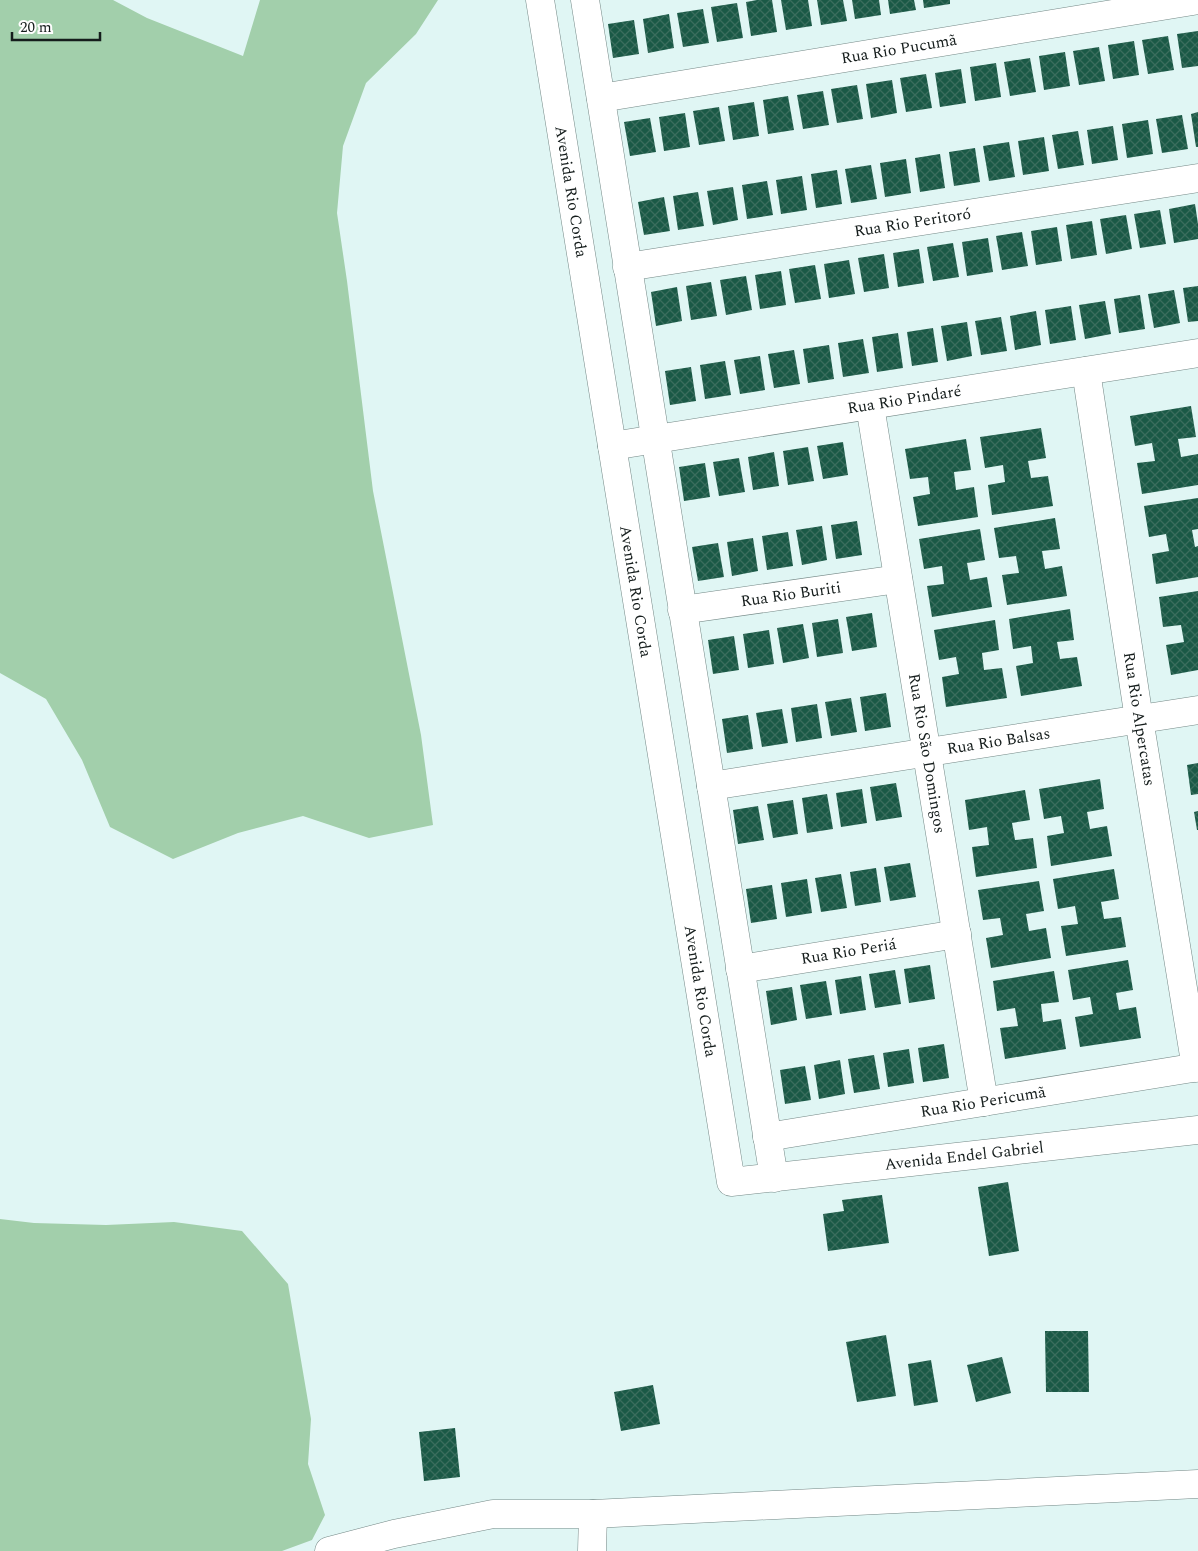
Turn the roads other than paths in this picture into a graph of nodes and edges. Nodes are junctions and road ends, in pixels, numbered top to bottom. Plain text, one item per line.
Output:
1 (540, 0) edge
2 (585, 0) edge
3 (1198, 0) edge
4 (601, 98) junction
5 (1198, 178) edge
6 (627, 267) junction
7 (1198, 353) edge
8 (1086, 371) junction
9 (870, 406) junction
10 (655, 440) junction
11 (612, 446) junction
12 (898, 579) junction
13 (682, 610) junction
14 (1198, 710) edge
15 (1139, 719) junction
16 (927, 752) junction
17 (710, 786) junction
18 (957, 934) junction
19 (740, 969) junction
20 (1197, 1067) edge
21 (984, 1102) junction
22 (1198, 1130) edge
23 (767, 1137) junction
24 (774, 1178) junction
25 (731, 1182) joint
26 (1198, 1484) edge
27 (593, 1514) junction
28 (329, 1551) edge
29 (592, 1551) edge

1 - 11 street, Avenida Rio Corda
2 - 4 street
3 - 4 street, Rua Rio Pucumã
4 - 6 street
5 - 6 street, Rua Rio Peritoró
6 - 10 street
7 - 8 street, Rua Rio Pindaré
8 - 9 street, Rua Rio Pindaré
8 - 15 street, Rua Rio Alpercatas
9 - 10 street, Rua Rio Pindaré
9 - 12 street, Rua Rio São Domingos
10 - 11 street, Rua Rio Pindaré
10 - 13 street
11 - 25 street, Avenida Rio Corda
12 - 13 street, Rua Rio Buriti
12 - 16 street, Rua Rio São Domingos
13 - 17 street
14 - 15 street, Rua Rio Balsas
15 - 16 street, Rua Rio Balsas
15 - 20 street, Rua Rio Alpercatas
16 - 17 street, Rua Rio Balsas
16 - 18 street, Rua Rio São Domingos
17 - 19 street
18 - 19 street, Rua Rio Periá
18 - 21 street, Rua Rio São Domingos
19 - 23 street
20 - 21 street, Rua Rio Pericumã
21 - 23 street, Rua Rio Pericumã
22 - 24 street, Avenida Endel Gabriel
23 - 24 street
24 - 25 street, Avenida Endel Gabriel
26 - 27 street
27 - 28 street
27 - 29 street

